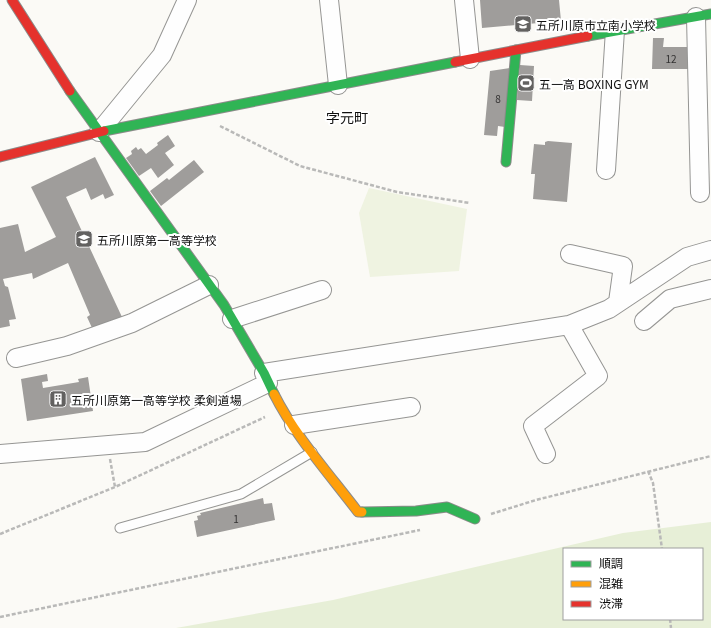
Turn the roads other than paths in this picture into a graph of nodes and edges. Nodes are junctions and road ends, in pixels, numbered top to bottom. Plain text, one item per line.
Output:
1 (12, 0) edge
2 (187, 0) edge
3 (329, 0) edge
4 (464, 0) edge
5 (703, 15) edge
6 (615, 30) junction
7 (516, 50) junction
8 (470, 59) junction
9 (338, 85) junction
10 (99, 132) junction
11 (0, 157) edge
12 (506, 162) dead end
13 (606, 170) dead end
14 (700, 193) dead end
15 (711, 250) edge
16 (570, 254) dead end
17 (209, 285) junction
18 (711, 289) edge
19 (322, 290) dead end
20 (618, 302) junction
21 (232, 319) junction
22 (644, 322) dead end
23 (569, 325) junction
24 (16, 358) dead end
25 (266, 378) junction
26 (411, 407) dead end
27 (294, 425) junction
28 (312, 452) junction
29 (0, 454) edge
30 (546, 454) dead end
31 (475, 519) road end
32 (120, 528) dead end

1 - 10 street
2 - 10 street
3 - 9 street
4 - 8 street
5 - 6 street
5 - 14 street
6 - 7 street
6 - 13 street
7 - 8 street
7 - 12 street
8 - 9 street
9 - 10 street
10 - 11 street
10 - 17 street
15 - 20 street
16 - 20 street
17 - 21 street
17 - 24 street
18 - 22 street
19 - 21 street
20 - 23 street
21 - 25 street
23 - 25 street
23 - 30 street
25 - 27 street
25 - 29 street
26 - 27 street
27 - 28 street
28 - 31 street
28 - 32 lane

